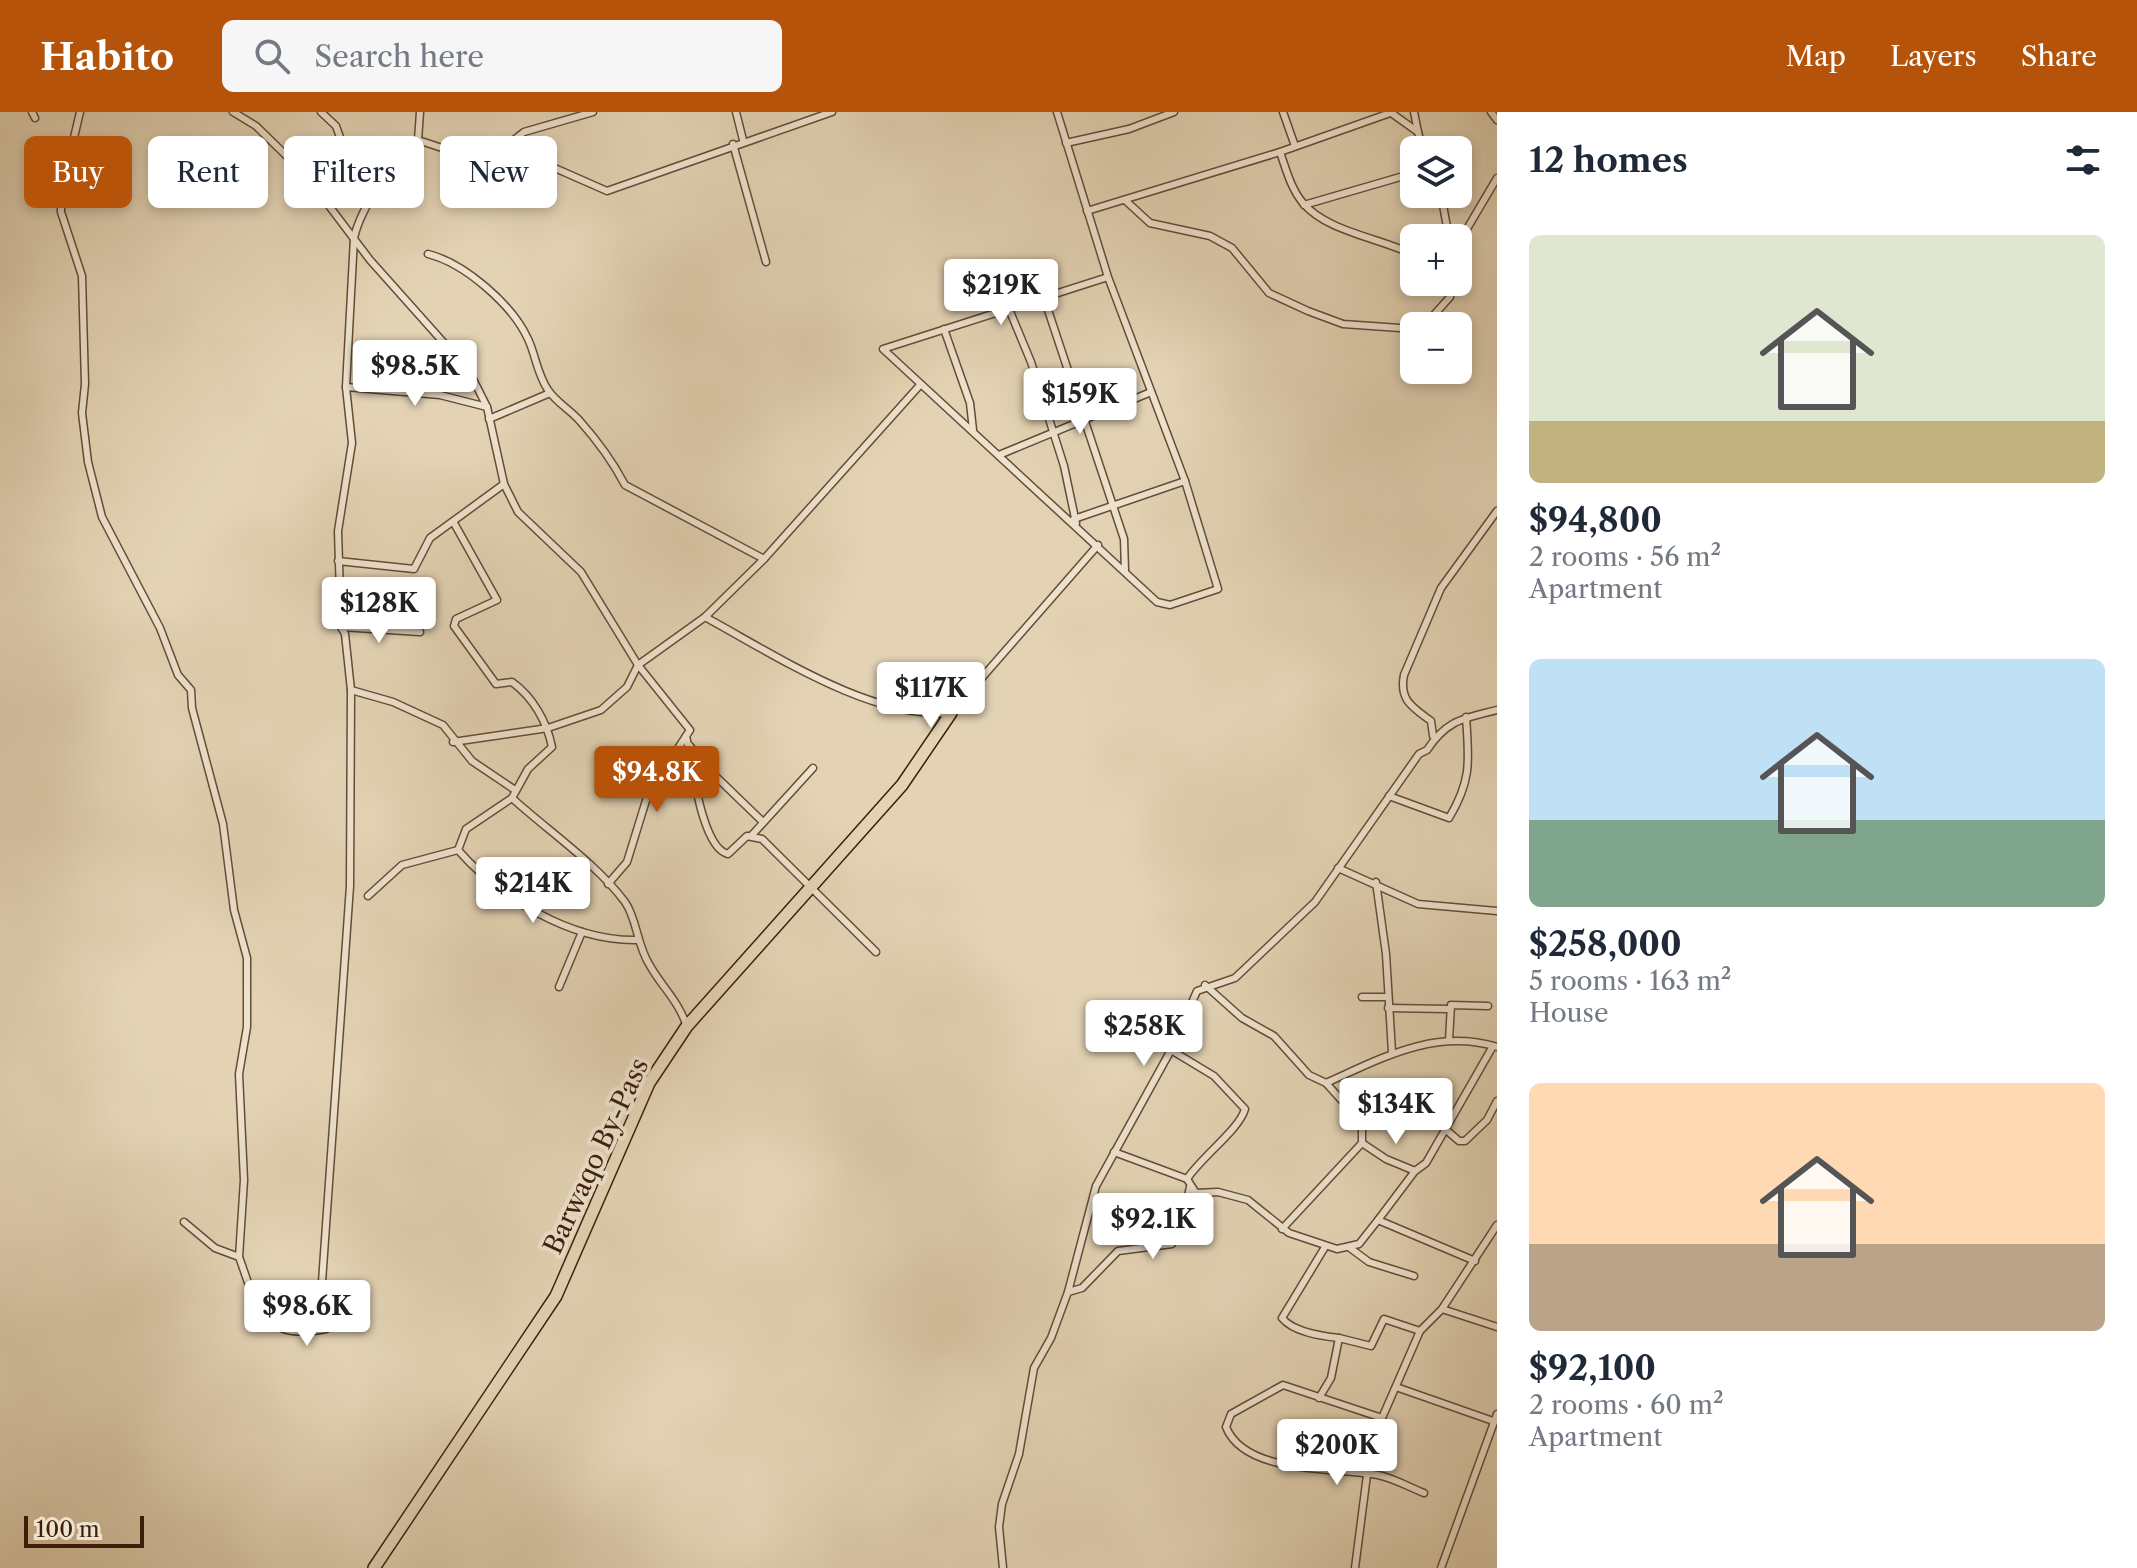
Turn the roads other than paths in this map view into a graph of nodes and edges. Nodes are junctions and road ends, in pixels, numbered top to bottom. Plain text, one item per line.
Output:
1 (80, 112) edge
2 (233, 112) edge
3 (321, 112) edge
4 (420, 112) edge
5 (593, 112) edge
6 (736, 112) edge
7 (832, 112) edge
8 (1057, 112) edge
9 (1174, 112) edge
10 (1283, 112) edge
11 (1391, 112) edge
12 (1414, 112) edge
13 (1418, 132) junction
14 (340, 136) edge
15 (418, 136) edge
16 (519, 136) edge
17 (1419, 136) edge
18 (743, 140) junction
19 (1066, 143) junction
20 (733, 144) junction
21 (1295, 146) junction
22 (1280, 152) junction
23 (557, 169) edge
24 (1400, 177) edge
25 (1497, 178) edge
26 (1126, 201) junction
27 (1304, 205) junction
28 (366, 208) edge
29 (1087, 211) junction
30 (1470, 224) edge
31 (354, 238) junction
32 (1400, 248) edge
33 (428, 254) dead end
34 (766, 262) dead end
35 (1108, 277) junction
36 (1450, 296) edge
37 (1044, 298) junction
38 (1009, 309) junction
39 (1437, 312) edge
40 (1400, 328) edge
41 (944, 329) junction
42 (920, 385) junction
43 (346, 387) junction
44 (1151, 392) junction
45 (550, 393) junction
46 (487, 407) junction
47 (489, 419) junction
48 (1082, 419) junction
49 (973, 430) junction
50 (1052, 431) junction
51 (999, 455) junction
52 (1185, 481) junction
53 (504, 484) junction
54 (1113, 507) junction
55 (1497, 511) edge
56 (454, 523) junction
57 (1076, 523) junction
58 (1098, 545) junction
59 (764, 559) junction
60 (338, 561) junction
61 (1125, 571) junction
62 (705, 617) junction
63 (341, 627) junction
64 (420, 632) dead end
65 (638, 665) junction
66 (351, 690) junction
67 (1497, 710) edge
68 (951, 713) junction
69 (1466, 717) junction
70 (548, 728) junction
71 (1433, 736) junction
72 (687, 740) junction
73 (453, 742) junction
74 (813, 768) dead end
75 (513, 794) junction
76 (1389, 796) junction
77 (762, 821) junction
78 (752, 835) junction
79 (458, 850) junction
80 (1338, 868) junction
81 (1376, 882) junction
82 (608, 884) junction
83 (812, 887) junction
84 (368, 896) dead end
85 (1497, 911) edge
86 (582, 932) junction
87 (636, 940) junction
88 (876, 952) dead end
89 (1205, 985) junction
90 (559, 987) dead end
91 (1362, 997) dead end
92 (1387, 997) junction
93 (1488, 1006) dead end
94 (1388, 1008) junction
95 (1448, 1009) junction
96 (687, 1026) junction
97 (1449, 1041) junction
98 (1495, 1046) edge
99 (1171, 1050) junction
100 (1392, 1052) junction
101 (1326, 1083) junction
102 (1497, 1101) edge
103 (1444, 1128) junction
104 (1362, 1143) junction
105 (1114, 1152) junction
106 (1415, 1171) junction
107 (1187, 1179) junction
108 (1190, 1187) junction
109 (1378, 1220) junction
110 (184, 1222) dead end
111 (1497, 1225) edge
112 (1282, 1229) junction
113 (1325, 1247) junction
114 (1350, 1248) junction
115 (239, 1257) junction
116 (1475, 1261) junction
117 (1414, 1276) dead end
118 (1068, 1292) junction
119 (1442, 1309) junction
120 (1497, 1327) edge
121 (1420, 1331) junction
122 (1339, 1338) junction
123 (1396, 1387) junction
124 (1319, 1398) junction
125 (1495, 1417) edge
126 (1382, 1418) junction
127 (1367, 1475) junction
128 (1424, 1493) dead end
129 (374, 1568) edge
130 (1003, 1568) edge
131 (1355, 1568) edge
132 (1441, 1568) edge

1 - 115 street
2 - 31 street
3 - 14 street
4 - 15 street
5 - 16 street
6 - 18 street
7 - 18 street
8 - 19 street
9 - 19 street
10 - 21 street
11 - 13 street
11 - 21 street
12 - 13 street
13 - 17 street
18 - 20 street
19 - 29 street
20 - 23 street
20 - 34 street
21 - 22 street
22 - 26 street
22 - 27 street
24 - 27 street
25 - 30 street
26 - 29 street
26 - 40 street
27 - 32 street
28 - 31 street
29 - 35 street
31 - 43 street
31 - 46 street
33 - 45 street
35 - 37 street
35 - 44 street
36 - 39 street
37 - 38 street
37 - 48 street
38 - 41 street
38 - 50 street
41 - 42 street
41 - 49 street
42 - 49 street
42 - 59 street
43 - 46 street
43 - 60 street
44 - 48 street
44 - 52 street
45 - 47 street
45 - 59 street
46 - 47 street
47 - 53 street
48 - 50 street
48 - 54 street
49 - 51 street
50 - 51 street
50 - 57 street
51 - 57 street
52 - 54 street
52 - 61 street
53 - 56 street
53 - 65 street
54 - 57 street
54 - 61 street
55 - 71 street
56 - 60 street
56 - 70 street
57 - 58 street
58 - 61 street
58 - 68 street
59 - 62 street
60 - 63 street
62 - 65 street
62 - 68 street
63 - 64 street
63 - 66 street
65 - 70 street
65 - 72 street
66 - 73 street
66 - 115 street
67 - 69 street
68 - 83 highway, Barwaqo By-Pass
69 - 71 street
69 - 76 street
70 - 73 street
70 - 75 street
71 - 76 street
72 - 77 street
72 - 78 street
72 - 82 street
73 - 75 street
74 - 77 street
75 - 79 street
75 - 82 street
76 - 80 street
77 - 78 street
78 - 83 street
79 - 84 street
79 - 86 street
80 - 81 street
80 - 89 street
81 - 85 street
81 - 92 street
82 - 87 street
83 - 88 street
83 - 96 highway, Barwaqo By-Pass
86 - 87 street
86 - 90 street
87 - 96 street
89 - 99 street
89 - 101 street
91 - 92 street
92 - 94 street
93 - 95 street
94 - 95 street
94 - 100 street
95 - 97 street
96 - 129 highway, Barwaqo By-Pass
97 - 98 street
97 - 100 street
98 - 103 street
99 - 105 street
99 - 107 street
100 - 101 street
101 - 104 street
102 - 103 street
103 - 106 street
104 - 106 street
104 - 112 street
105 - 107 street
105 - 118 street
106 - 109 street
107 - 108 street
108 - 112 street
108 - 118 street
109 - 114 street
109 - 116 street
110 - 115 street
111 - 116 street
112 - 113 street
113 - 114 street
113 - 122 street
114 - 117 street
116 - 119 street
118 - 130 street
119 - 120 street
119 - 121 street
121 - 122 street
121 - 123 street
122 - 124 street
123 - 125 street
123 - 126 street
124 - 126 street
124 - 127 street
125 - 132 street
126 - 127 street
127 - 128 street
127 - 131 street

